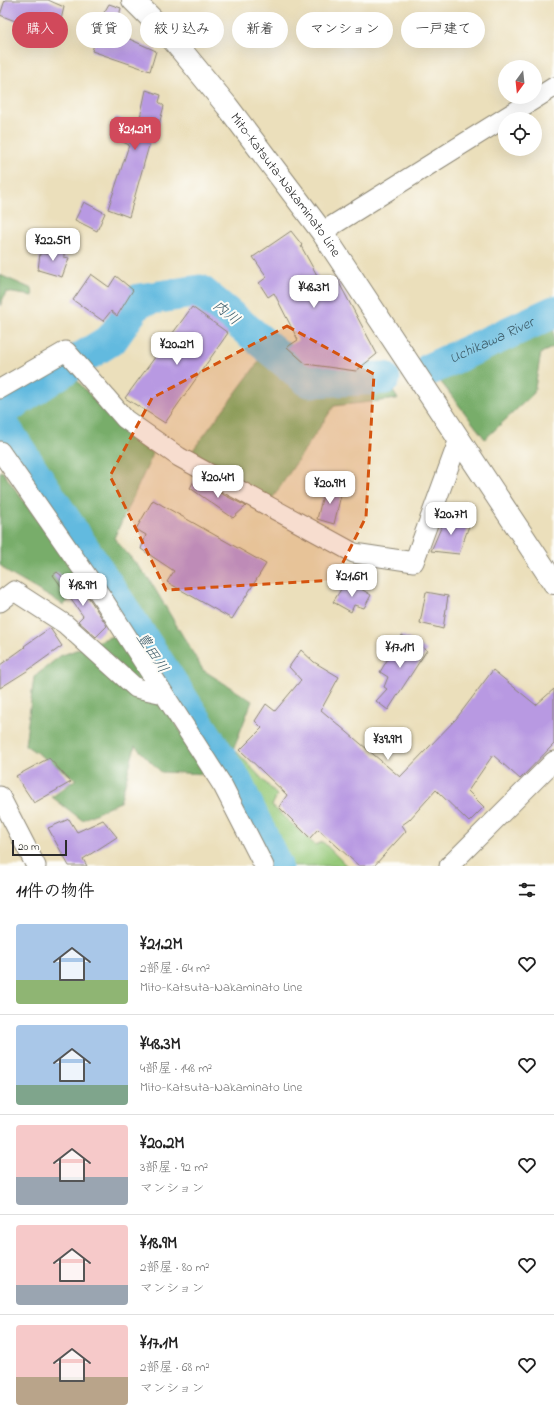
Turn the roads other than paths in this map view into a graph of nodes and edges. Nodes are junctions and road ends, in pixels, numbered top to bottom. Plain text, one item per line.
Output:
1 (132, 0) edge
2 (554, 87) edge
3 (322, 232) junction
4 (0, 389) edge
5 (459, 439) junction
6 (0, 451) edge
7 (554, 583) edge
8 (0, 602) edge
9 (164, 694) junction
10 (552, 770) edge
11 (0, 796) edge
12 (36, 866) edge
13 (264, 866) edge
14 (449, 866) edge

1 - 3 main road, Mito-Katsuta-Nakaminato Line
2 - 3 street
3 - 5 main road, Mito-Katsuta-Nakaminato Line
4 - 5 street
5 - 7 main road, Mito-Katsuta-Nakaminato Line
6 - 9 street
8 - 9 street
9 - 13 street
10 - 14 street
11 - 12 street

